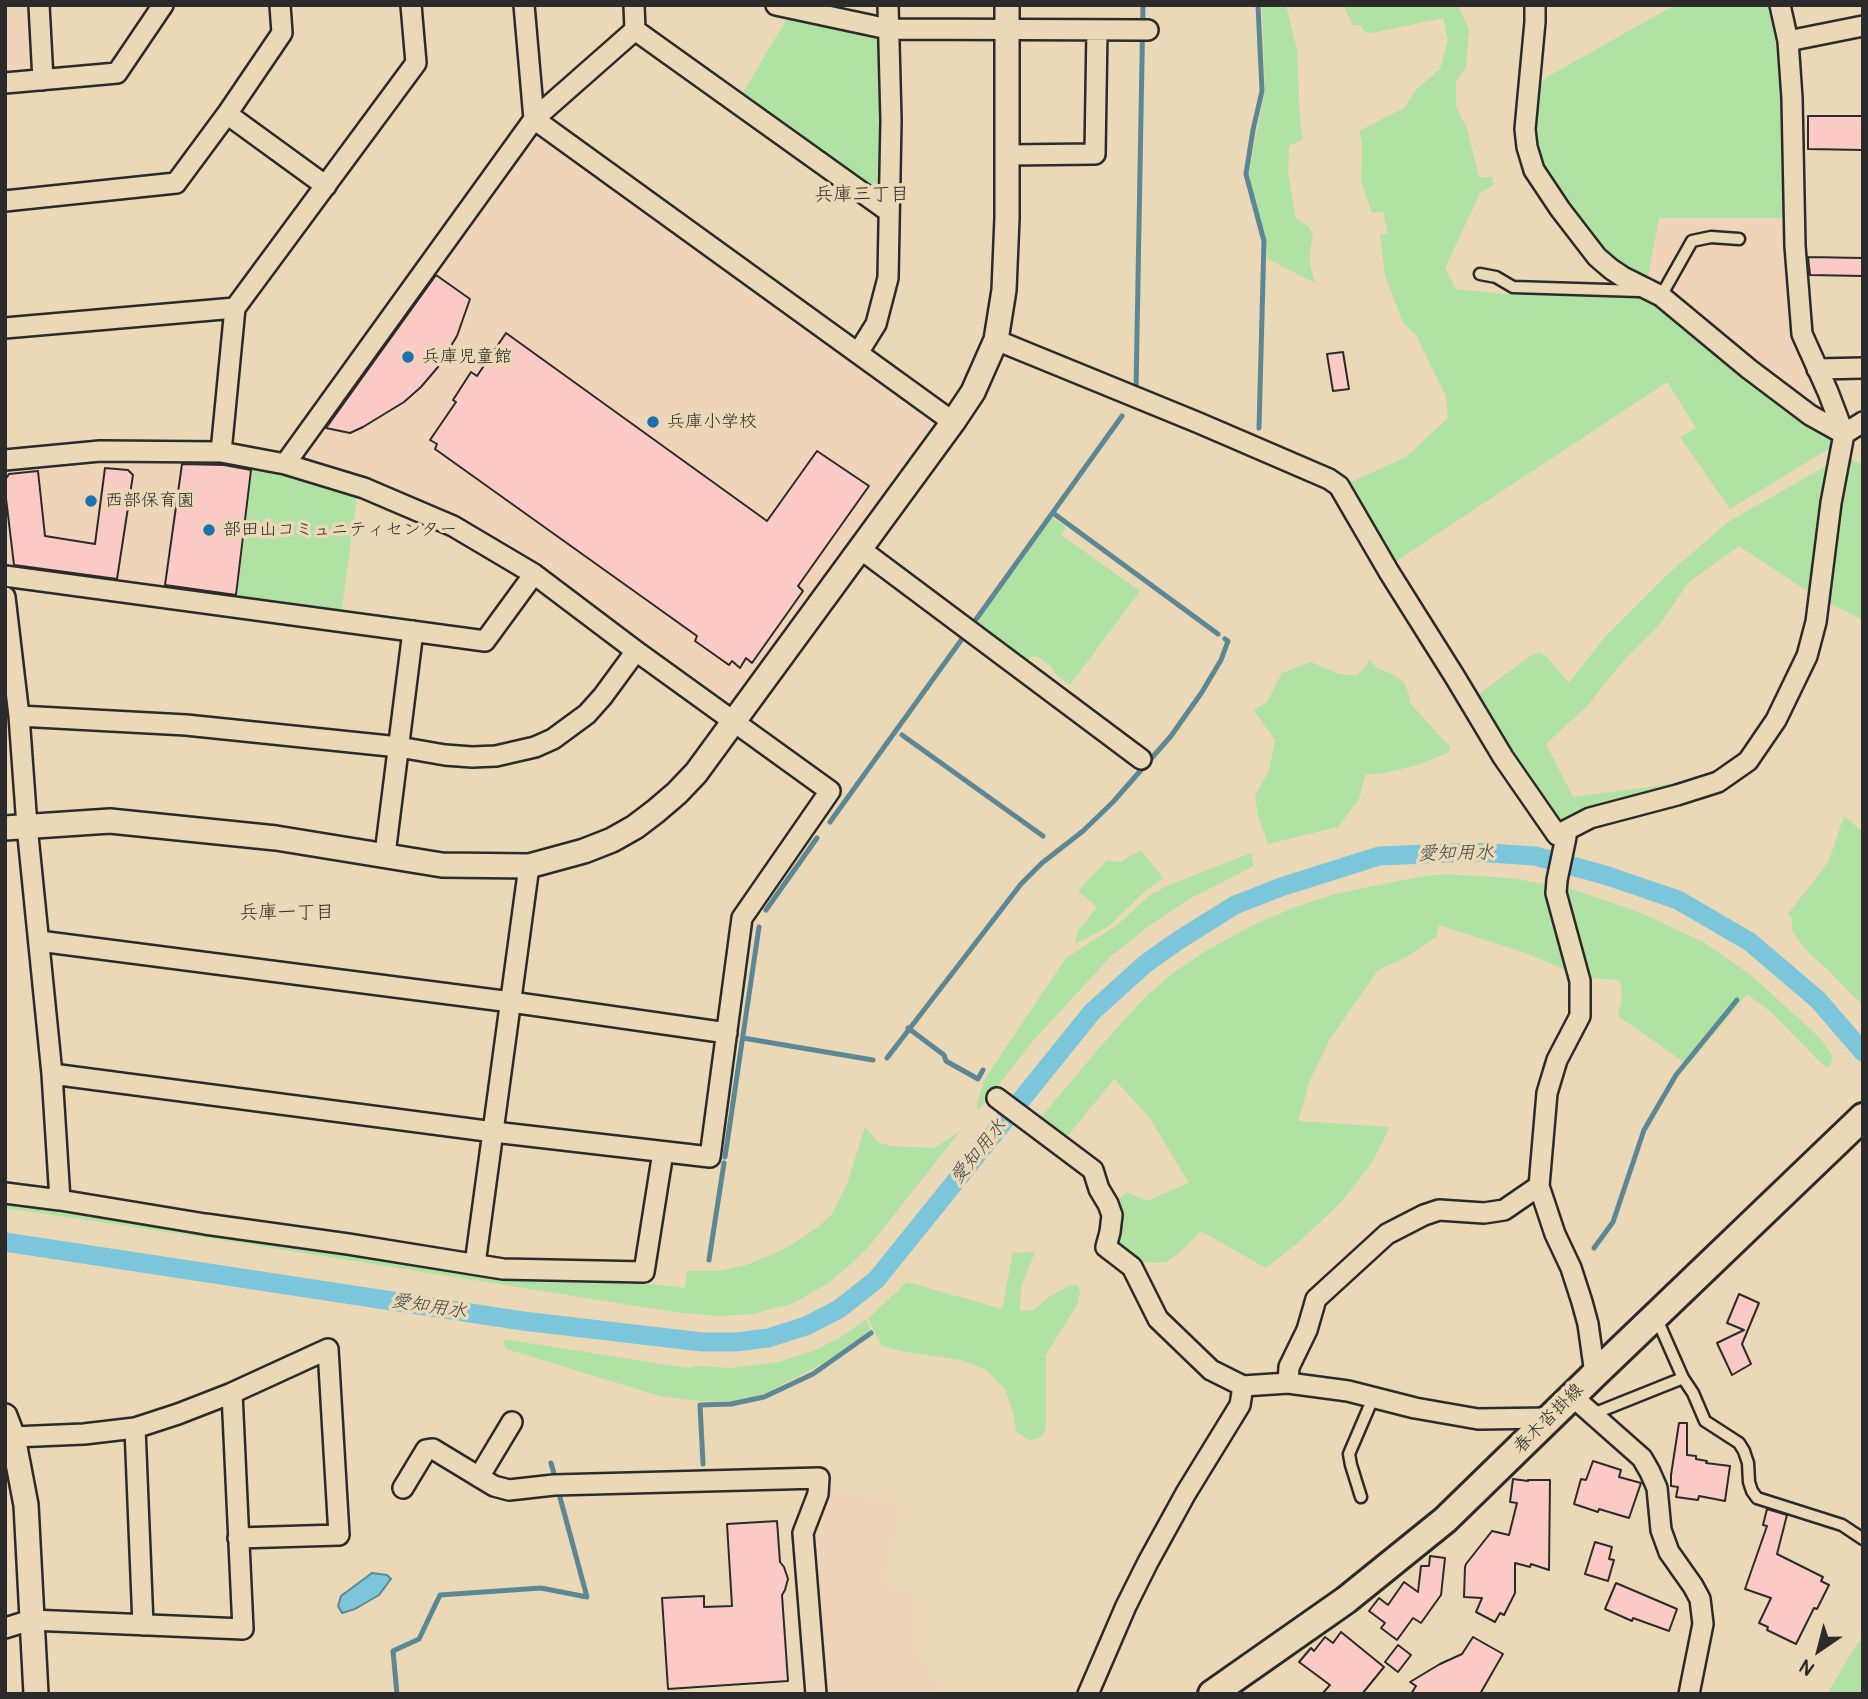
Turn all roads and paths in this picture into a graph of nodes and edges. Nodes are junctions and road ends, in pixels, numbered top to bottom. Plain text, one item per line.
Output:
1 (39, 5) edge
2 (163, 5) edge
3 (280, 5) edge
4 (411, 5) edge
5 (524, 5) edge
6 (634, 5) edge
7 (776, 5) edge
8 (888, 5) edge
9 (1007, 5) edge
10 (1535, 5) edge
11 (1780, 5) edge
12 (1863, 26) edge
13 (888, 29) junction
14 (1007, 29) junction
15 (635, 30) junction
16 (1097, 30) junction
17 (1142, 30) dead end
18 (1788, 40) junction
19 (43, 80) junction
20 (5, 83) edge
21 (227, 114) junction
22 (534, 119) junction
23 (1008, 155) junction
24 (326, 186) junction
25 (5, 201) edge
26 (888, 211) junction
27 (1740, 239) dead end
28 (1480, 274) dead end
29 (1655, 294) junction
30 (235, 308) junction
31 (5, 328) edge
32 (996, 340) junction
33 (858, 353) junction
34 (1863, 368) edge
35 (1817, 369) junction
36 (953, 422) junction
37 (1863, 422) edge
38 (1844, 434) junction
39 (221, 452) junction
40 (5, 460) edge
41 (285, 464) junction
42 (859, 548) junction
43 (534, 574) junction
44 (5, 576) edge
45 (5, 597) edge
46 (413, 631) junction
47 (636, 651) junction
48 (19, 716) junction
49 (734, 723) junction
50 (400, 747) junction
51 (1141, 759) dead end
52 (16, 827) edge
53 (1566, 837) dead end
54 (385, 855) junction
55 (529, 866) junction
56 (39, 941) junction
57 (511, 1002) junction
58 (727, 1033) junction
59 (52, 1074) junction
60 (997, 1098) dead end
61 (1863, 1117) edge
62 (494, 1132) junction
63 (663, 1152) junction
64 (1539, 1186) junction
65 (5, 1193) edge
66 (60, 1200) junction
67 (475, 1264) junction
68 (1656, 1317) junction
69 (1595, 1374) junction
70 (1683, 1378) junction
71 (1288, 1383) junction
72 (1243, 1386) junction
73 (232, 1393) junction
74 (1573, 1396) junction
75 (1373, 1398) junction
76 (1593, 1415) junction
77 (1550, 1418) junction
78 (512, 1422) dead end
79 (9, 1428) edge
80 (135, 1428) junction
81 (479, 1477) junction
82 (403, 1488) dead end
83 (1361, 1497) dead end
84 (238, 1538) junction
85 (1863, 1539) edge
86 (31, 1620) junction
87 (143, 1625) junction
88 (5, 1628) edge
89 (36, 1694) edge
90 (816, 1694) edge
91 (1088, 1694) edge
92 (1212, 1694) edge
93 (1689, 1694) edge

1 - 19 street
2 - 19 street
3 - 21 street
4 - 24 street
5 - 22 street
6 - 15 street
7 - 13 street
8 - 13 street
9 - 14 street
10 - 29 street
11 - 18 street
12 - 18 street
13 - 14 street
13 - 26 street
14 - 16 street
14 - 23 street
15 - 22 street
15 - 26 street
16 - 17 street
16 - 23 street
18 - 35 street
19 - 20 street
21 - 24 street
21 - 25 street
22 - 33 street
22 - 41 street
23 - 32 street
24 - 30 street
26 - 33 street
27 - 29 lane
28 - 29 lane
29 - 38 street
30 - 31 street
30 - 39 street
32 - 36 street
32 - 38 street
33 - 36 street
34 - 35 street
35 - 38 street
36 - 42 street
37 - 38 street
39 - 40 street
39 - 41 street
41 - 43 street
42 - 49 street
42 - 51 street
43 - 46 street
43 - 47 street
44 - 46 street
45 - 48 street
46 - 50 street
47 - 49 street
47 - 50 street
48 - 50 street
48 - 52 street
49 - 55 street
49 - 58 street
50 - 54 street
52 - 54 street
52 - 56 street
53 - 64 street
54 - 55 street
55 - 57 street
56 - 57 street
56 - 59 street
57 - 58 street
57 - 62 street
58 - 63 street
59 - 62 street
59 - 66 street
60 - 72 street
61 - 68 main road, 春木沓掛線
62 - 63 street
62 - 67 street
63 - 67 street
64 - 69 street
64 - 71 street
65 - 66 street
66 - 67 street
68 - 69 main road, 春木沓掛線
68 - 70 lane
69 - 74 main road, 春木沓掛線
70 - 76 lane
70 - 85 lane
71 - 72 street
71 - 75 street
72 - 91 street
73 - 80 street
73 - 84 street
73 - 84 street
74 - 76 street
74 - 77 main road, 春木沓掛線
75 - 77 street
75 - 83 lane
76 - 93 street
77 - 92 main road, 春木沓掛線
78 - 81 street
79 - 80 street
79 - 86 street
80 - 87 street
81 - 82 street
81 - 90 street
84 - 87 street
86 - 87 street
86 - 88 street
86 - 89 street

